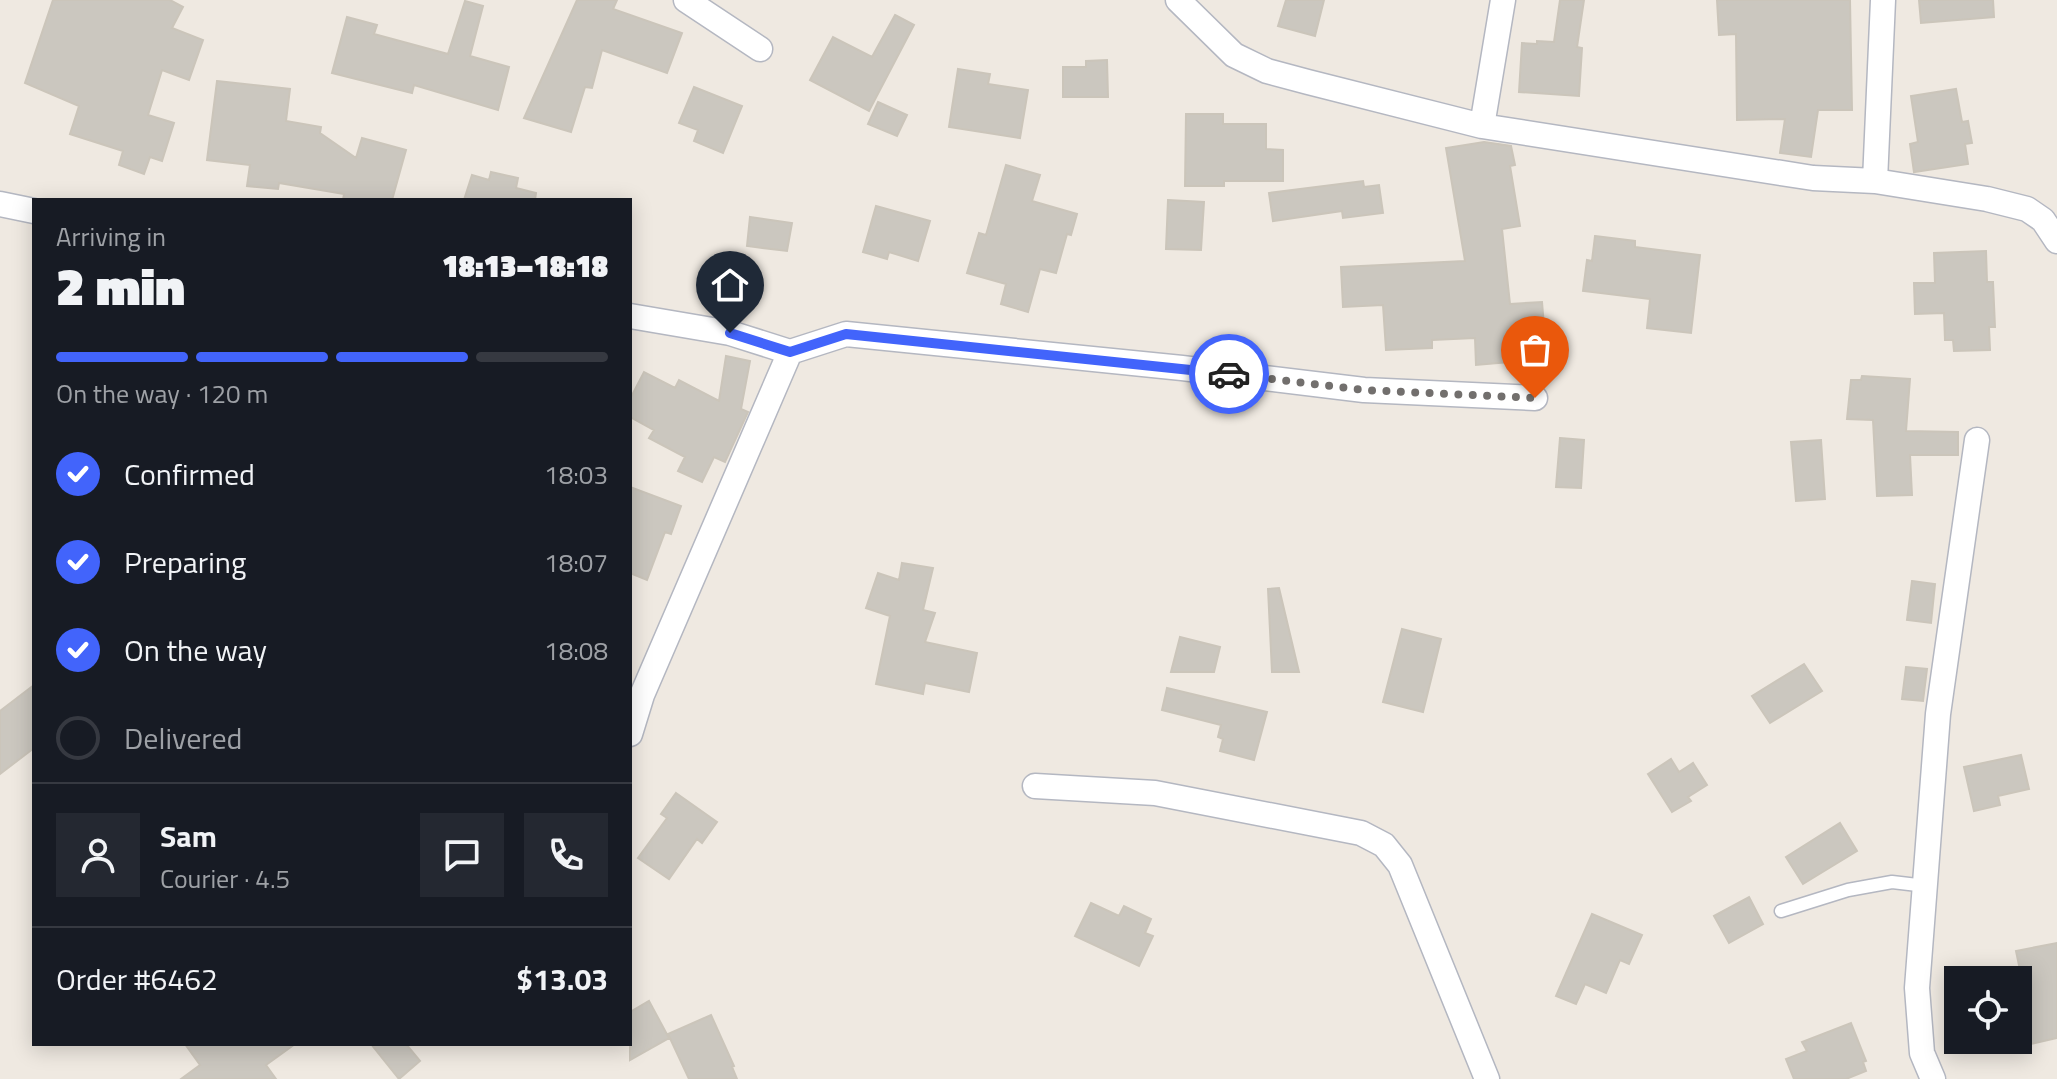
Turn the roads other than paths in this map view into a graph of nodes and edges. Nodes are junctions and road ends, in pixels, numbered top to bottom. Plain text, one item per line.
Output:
1 (686, 0) edge
2 (1178, 0) edge
3 (1503, 0) edge
4 (1883, 0) edge
5 (760, 49) dead end
6 (1482, 126) junction
7 (1875, 181) junction
8 (0, 204) edge
9 (32, 211) edge
10 (2050, 220) edge
11 (2057, 241) edge
12 (632, 316) edge
13 (790, 352) junction
14 (1535, 398) dead end
15 (1977, 440) dead end
16 (632, 728) edge
17 (1035, 786) dead end
18 (1926, 886) junction
19 (1781, 911) dead end
20 (1487, 1079) edge
21 (1933, 1079) edge

1 - 5 street
2 - 6 street
3 - 6 street
4 - 7 street
6 - 7 street
7 - 10 street
8 - 9 street
10 - 11 street
12 - 13 street
13 - 14 street
13 - 16 street
15 - 18 street
17 - 20 street
18 - 19 lane
18 - 21 street

